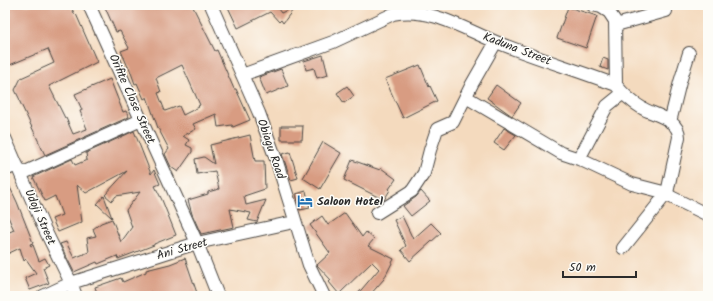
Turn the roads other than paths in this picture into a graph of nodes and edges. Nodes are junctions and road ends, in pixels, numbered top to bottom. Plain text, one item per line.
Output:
1 (89, 5) edge
2 (211, 5) edge
3 (592, 5) edge
4 (666, 11) dead end
5 (616, 25) junction
6 (496, 42) junction
7 (689, 53) dead end
8 (242, 75) junction
9 (620, 89) junction
10 (466, 97) junction
11 (141, 120) junction
12 (670, 122) junction
13 (5, 138) edge
14 (580, 159) junction
15 (19, 169) junction
16 (5, 170) edge
17 (667, 193) junction
18 (376, 213) dead end
19 (708, 215) edge
20 (294, 222) junction
21 (196, 243) junction
22 (623, 248) dead end
23 (72, 283) junction
24 (43, 296) edge
25 (76, 296) edge
26 (218, 296) edge
27 (324, 296) edge

1 - 11 street, Orifite Close Street
2 - 8 street, Obiagu Road
3 - 5 street
4 - 5 street
5 - 9 street
6 - 8 street, Kaduna Street
6 - 9 street, Kaduna Street
6 - 10 street
7 - 12 street
8 - 20 street, Obiagu Road
9 - 12 street, Kaduna Street
9 - 14 street
10 - 14 street
10 - 18 street
11 - 15 street
11 - 21 street, Orifite Close Street
12 - 17 street
13 - 15 street, Udoji Street
14 - 17 street
15 - 16 street
15 - 23 street, Udoji Street
17 - 19 street
17 - 22 street
20 - 21 street, Ani Street
20 - 27 street, Obiagu Road
21 - 23 street, Ani Street
21 - 26 street, Orifite Close Street
23 - 24 street, Ani Street
23 - 25 street, Udoji Street

